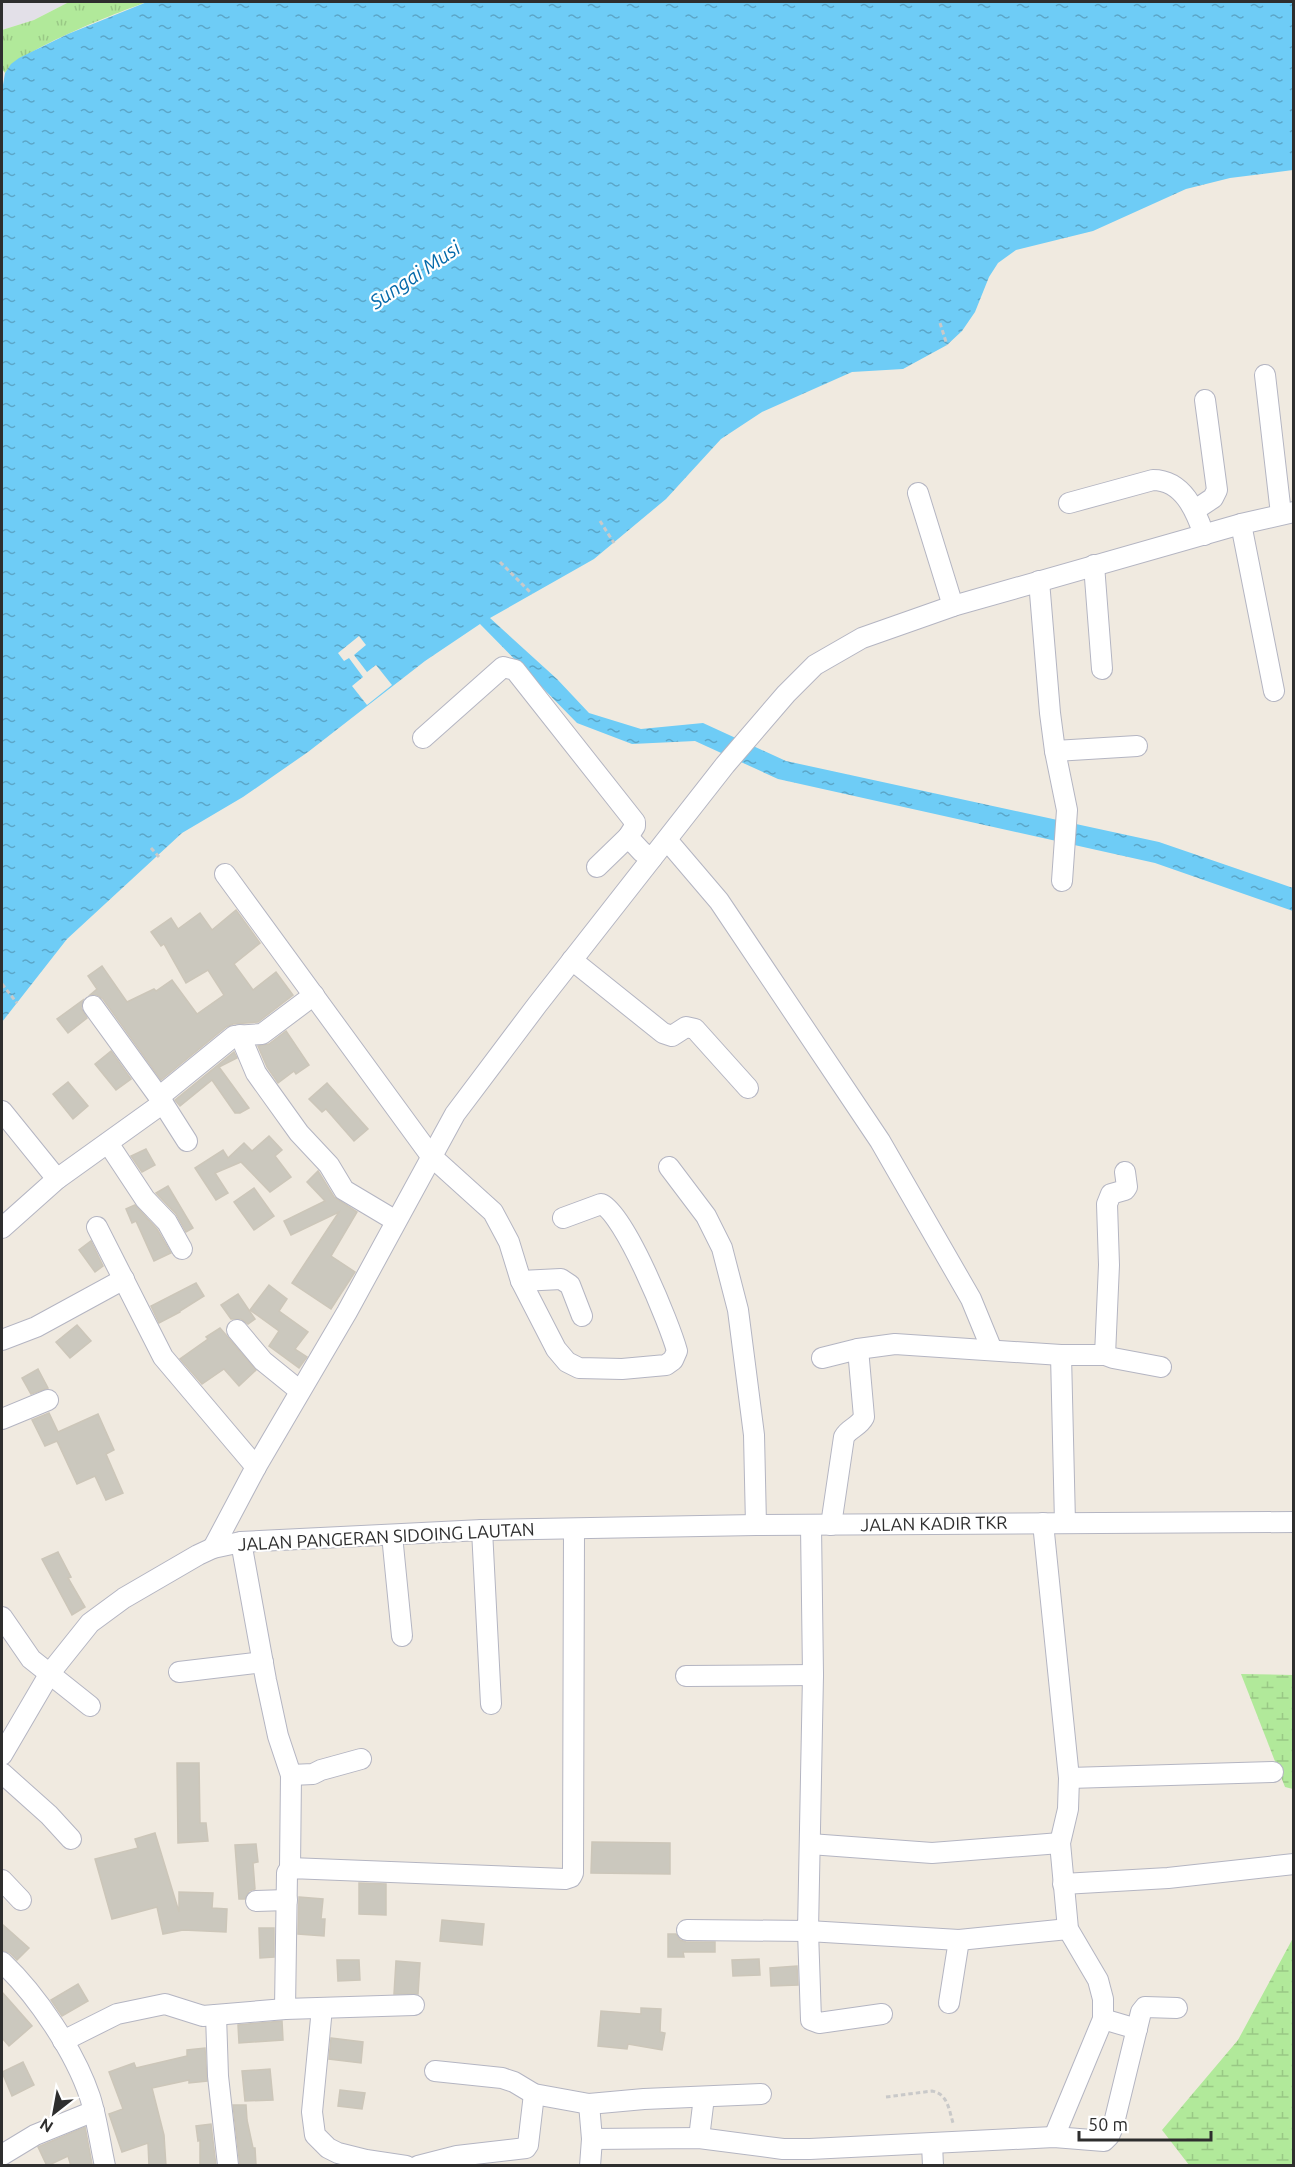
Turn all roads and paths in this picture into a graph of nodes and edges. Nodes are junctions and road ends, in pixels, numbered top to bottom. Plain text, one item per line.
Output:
1 (940, 323) dead end
2 (947, 345) dead end
3 (1265, 375) dead end
4 (1205, 400) dead end
5 (918, 494) dead end
6 (1069, 503) dead end
7 (1195, 510) junction
8 (1287, 513) edge
9 (600, 521) dead end
10 (1241, 524) junction
11 (1204, 535) junction
12 (614, 543) dead end
13 (500, 562) dead end
14 (1094, 565) junction
15 (1040, 581) junction
16 (532, 594) dead end
17 (953, 606) junction
18 (1102, 669) dead end
19 (1274, 691) dead end
20 (423, 738) dead end
21 (1137, 746) dead end
22 (1055, 751) junction
23 (628, 837) junction
24 (667, 840) junction
25 (151, 848) dead end
26 (159, 857) dead end
27 (652, 858) junction
28 (597, 867) dead end
29 (225, 874) dead end
30 (1062, 881) dead end
31 (572, 960) junction
32 (2, 984) edge
33 (314, 995) junction
34 (17, 1003) dead end
35 (93, 1006) dead end
36 (240, 1035) junction
37 (747, 1088) dead end
38 (161, 1100) junction
39 (2, 1111) edge
40 (187, 1141) dead end
41 (108, 1143) junction
42 (432, 1156) junction
43 (669, 1167) dead end
44 (1125, 1172) dead end
45 (57, 1179) junction
46 (563, 1218) dead end
47 (396, 1221) junction
48 (97, 1227) dead end
49 (2, 1228) edge
50 (182, 1249) dead end
51 (521, 1281) junction
52 (129, 1288) junction
53 (582, 1316) dead end
54 (237, 1330) dead end
55 (2, 1340) edge
56 (858, 1349) junction
57 (992, 1350) junction
58 (1061, 1355) junction
59 (1105, 1355) junction
60 (822, 1358) dead end
61 (1161, 1367) dead end
62 (300, 1391) junction
63 (48, 1400) dead end
64 (2, 1419) edge
65 (256, 1467) junction
66 (1293, 1522) edge
67 (1043, 1523) junction
68 (1065, 1523) junction
69 (756, 1525) junction
70 (821, 1526) junction
71 (482, 1530) junction
72 (574, 1530) junction
73 (392, 1535) junction
74 (241, 1542) junction
75 (213, 1548) junction
76 (2, 1617) edge
77 (402, 1636) dead end
78 (263, 1662) junction
79 (179, 1672) dead end
80 (50, 1673) junction
81 (813, 1674) junction
82 (686, 1676) dead end
83 (491, 1704) dead end
84 (90, 1706) dead end
85 (2, 1755) edge
86 (361, 1759) dead end
87 (1273, 1772) dead end
88 (2, 1773) edge
89 (291, 1774) junction
90 (1069, 1778) junction
91 (71, 1839) dead end
92 (1060, 1843) junction
93 (810, 1844) junction
94 (1293, 1864) edge
95 (290, 1868) junction
96 (2, 1880) edge
97 (1063, 1884) junction
98 (21, 1900) dead end
99 (287, 1900) junction
100 (256, 1901) dead end
101 (1068, 1929) junction
102 (687, 1930) dead end
103 (808, 1931) junction
104 (959, 1940) junction
105 (2, 1962) edge
106 (949, 2003) dead end
107 (414, 2005) dead end
108 (322, 2008) junction
109 (1177, 2008) dead end
110 (285, 2009) junction
111 (882, 2014) dead end
112 (216, 2015) junction
113 (1103, 2019) junction
114 (1137, 2029) junction
115 (63, 2041) junction
116 (435, 2071) dead end
117 (534, 2094) junction
118 (761, 2094) dead end
119 (704, 2097) junction
120 (886, 2097) dead end
121 (589, 2104) junction
122 (94, 2111) junction
123 (1054, 2137) junction
124 (699, 2138) junction
125 (592, 2139) junction
126 (959, 2142) junction
127 (932, 2144) junction
128 (2, 2155) edge
129 (228, 2165) edge
130 (105, 2166) edge
131 (406, 2166) edge
132 (418, 2166) edge
133 (590, 2166) edge
134 (933, 2166) edge

1 - 2 path
3 - 8 street
4 - 7 street
5 - 17 street
6 - 7 street
7 - 11 street
8 - 10 street
9 - 12 path
10 - 11 street
10 - 19 street
11 - 14 street
13 - 16 path
14 - 15 street
14 - 18 street
15 - 17 street
15 - 22 street
17 - 24 street
20 - 23 street
21 - 22 street
22 - 30 street
23 - 27 street
23 - 28 street
24 - 27 street
24 - 57 street
25 - 26 path
27 - 31 street
29 - 33 street
31 - 37 street
31 - 42 street
32 - 34 path
33 - 36 street
33 - 42 street
35 - 38 street
36 - 38 street
36 - 47 street
38 - 40 street
38 - 41 street
39 - 45 street
41 - 45 street
41 - 50 street
42 - 47 street
42 - 51 street
43 - 69 street
44 - 59 street
45 - 49 street
46 - 51 street
47 - 62 street
48 - 52 street
51 - 53 street
52 - 55 street
52 - 65 street
54 - 62 street
56 - 57 street
56 - 60 street
56 - 70 street
57 - 58 street
58 - 59 street
58 - 68 street
59 - 61 street
62 - 65 street
63 - 64 street
65 - 75 street
66 - 68 street, JALAN KADIR TKR
67 - 68 street, JALAN KADIR TKR
67 - 70 street, JALAN KADIR TKR
67 - 90 street
69 - 70 street, JALAN KADIR TKR
69 - 72 street, JALAN KADIR TKR
70 - 81 street
71 - 72 street, JALAN PANGERAN SIDOING LAUTAN
71 - 73 street, JALAN PANGERAN SIDOING LAUTAN
71 - 83 street
72 - 95 street
73 - 74 street, JALAN PANGERAN SIDOING LAUTAN
73 - 77 street
74 - 75 street, JALAN PANGERAN SIDOING LAUTAN
74 - 78 street
75 - 80 street, JALAN PANGERAN SIDOING LAUTAN
76 - 80 street
78 - 79 street
78 - 89 street
80 - 84 street
80 - 85 street, JALAN PANGERAN SIDOING LAUTAN
81 - 82 street
81 - 93 street
86 - 89 street
87 - 90 street
88 - 91 street
89 - 95 street
90 - 92 street
92 - 93 street
92 - 97 street
93 - 103 street
94 - 97 street
95 - 99 street
96 - 98 street
97 - 101 street
99 - 100 street
99 - 110 street
101 - 104 street
101 - 113 street
102 - 103 street
103 - 104 street
103 - 111 street
104 - 106 street
105 - 115 street
107 - 108 street
108 - 110 street
108 - 131 street
109 - 114 street
110 - 112 street
112 - 115 street
112 - 129 street
113 - 114 street
113 - 123 street
114 - 123 street
115 - 122 street
116 - 117 street
117 - 121 street
117 - 132 street
118 - 119 street
119 - 121 street
119 - 124 street
120 - 126 path
121 - 125 street
122 - 128 street
122 - 130 street
123 - 126 street
124 - 125 street
124 - 127 street
125 - 133 street
126 - 127 street
127 - 134 street

